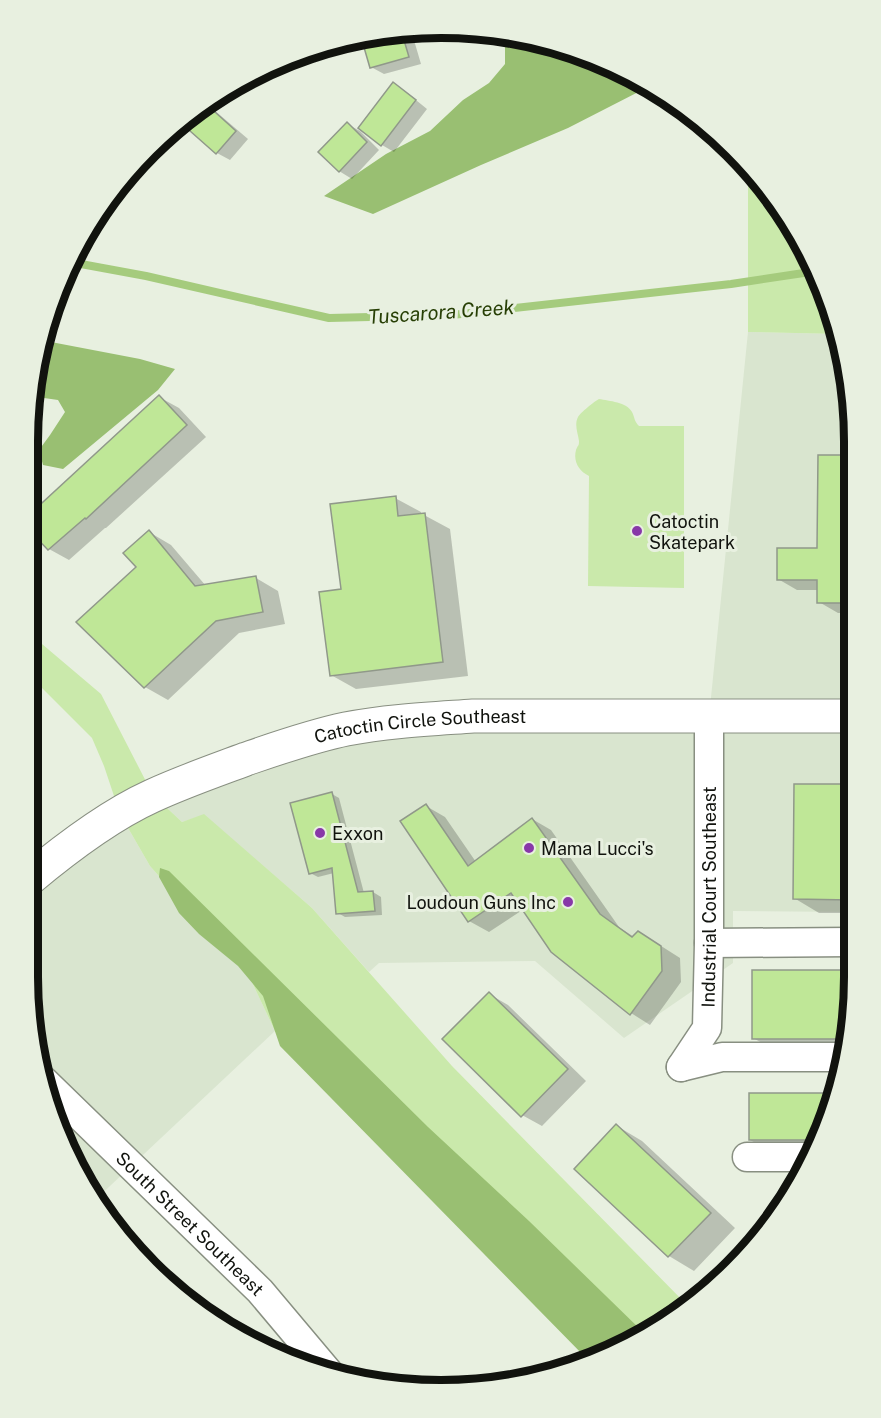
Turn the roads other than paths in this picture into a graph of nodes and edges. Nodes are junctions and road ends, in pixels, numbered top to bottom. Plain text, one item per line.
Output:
1 (844, 716) edge
2 (709, 717) junction
3 (38, 872) edge
4 (844, 942) edge
5 (709, 943) junction
6 (836, 1057) edge
7 (54, 1090) edge
8 (802, 1156) edge
9 (747, 1157) dead end
10 (321, 1362) edge

1 - 2 main road, Catoctin Circle Southeast
2 - 3 main road, Catoctin Circle Southeast
2 - 5 street, Industrial Court Southeast
4 - 5 street
5 - 6 street, Industrial Court Southeast
7 - 10 street, South Street Southeast
8 - 9 street

